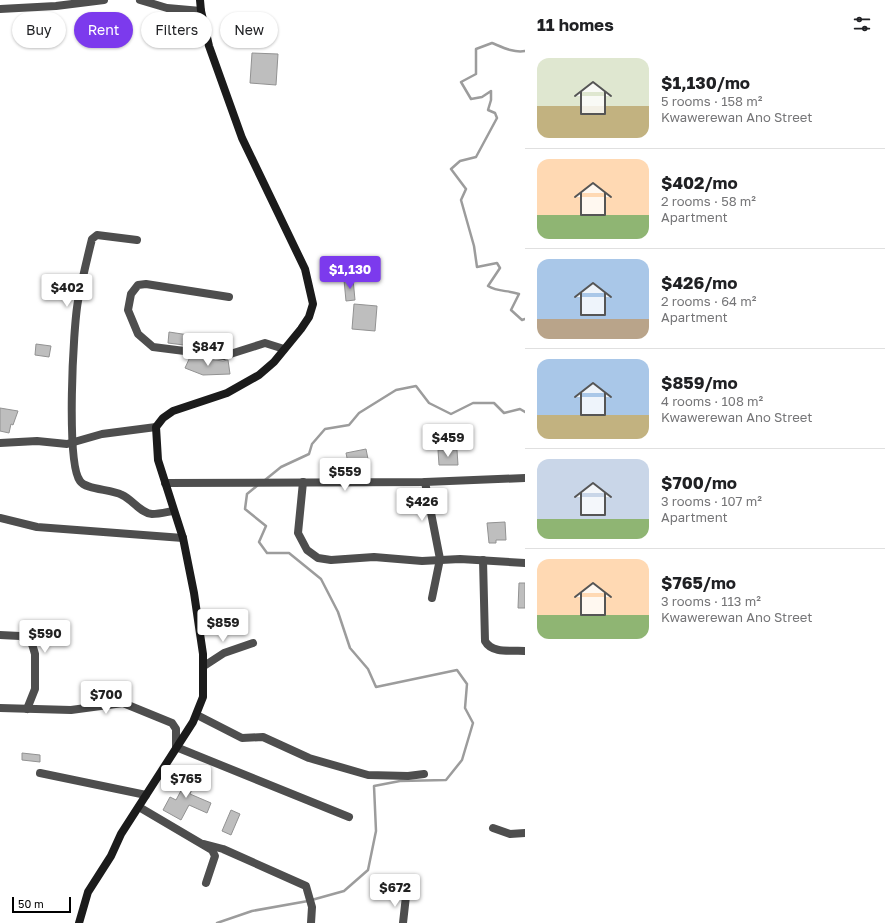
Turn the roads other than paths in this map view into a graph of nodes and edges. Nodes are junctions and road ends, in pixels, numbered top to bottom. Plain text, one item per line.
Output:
1 (104, 0) edge
2 (140, 0) edge
3 (200, 0) edge
4 (0, 9) edge
5 (201, 11) junction
6 (137, 240) dead end
7 (229, 297) dead end
8 (284, 349) junction
9 (156, 427) junction
10 (72, 442) junction
11 (0, 443) edge
12 (525, 478) edge
13 (303, 482) junction
14 (425, 482) junction
15 (165, 483) junction
16 (173, 511) junction
17 (0, 518) edge
18 (183, 538) junction
19 (440, 559) junction
20 (482, 560) junction
21 (525, 563) edge
22 (432, 598) dead end
23 (0, 635) edge
24 (253, 643) dead end
25 (525, 651) edge
26 (204, 666) junction
27 (0, 708) edge
28 (28, 709) junction
29 (197, 715) junction
30 (176, 747) junction
31 (40, 773) dead end
32 (424, 774) dead end
33 (146, 795) junction
34 (139, 807) junction
35 (349, 817) dead end
36 (493, 828) dead end
37 (525, 833) edge
38 (204, 844) junction
39 (206, 883) dead end
40 (406, 896) dead end
41 (79, 923) edge
42 (311, 923) edge
43 (403, 923) edge

1 - 4 street
2 - 5 street
3 - 5 street
5 - 8 street
6 - 10 street
7 - 8 street
8 - 9 street
9 - 10 street
9 - 15 street
10 - 11 street
10 - 16 street
12 - 14 street
13 - 14 street
13 - 15 street
13 - 19 street
14 - 19 street
15 - 16 street
16 - 18 street
17 - 18 street
18 - 26 street
19 - 20 street
19 - 22 street
20 - 21 street
20 - 25 street
23 - 28 street
24 - 26 street
26 - 29 street
27 - 28 street
28 - 30 street
29 - 30 street
29 - 32 street
30 - 33 street
30 - 35 street
31 - 33 street
33 - 34 street
34 - 38 street
34 - 41 street
36 - 37 street
38 - 39 street
38 - 42 street
40 - 43 street

